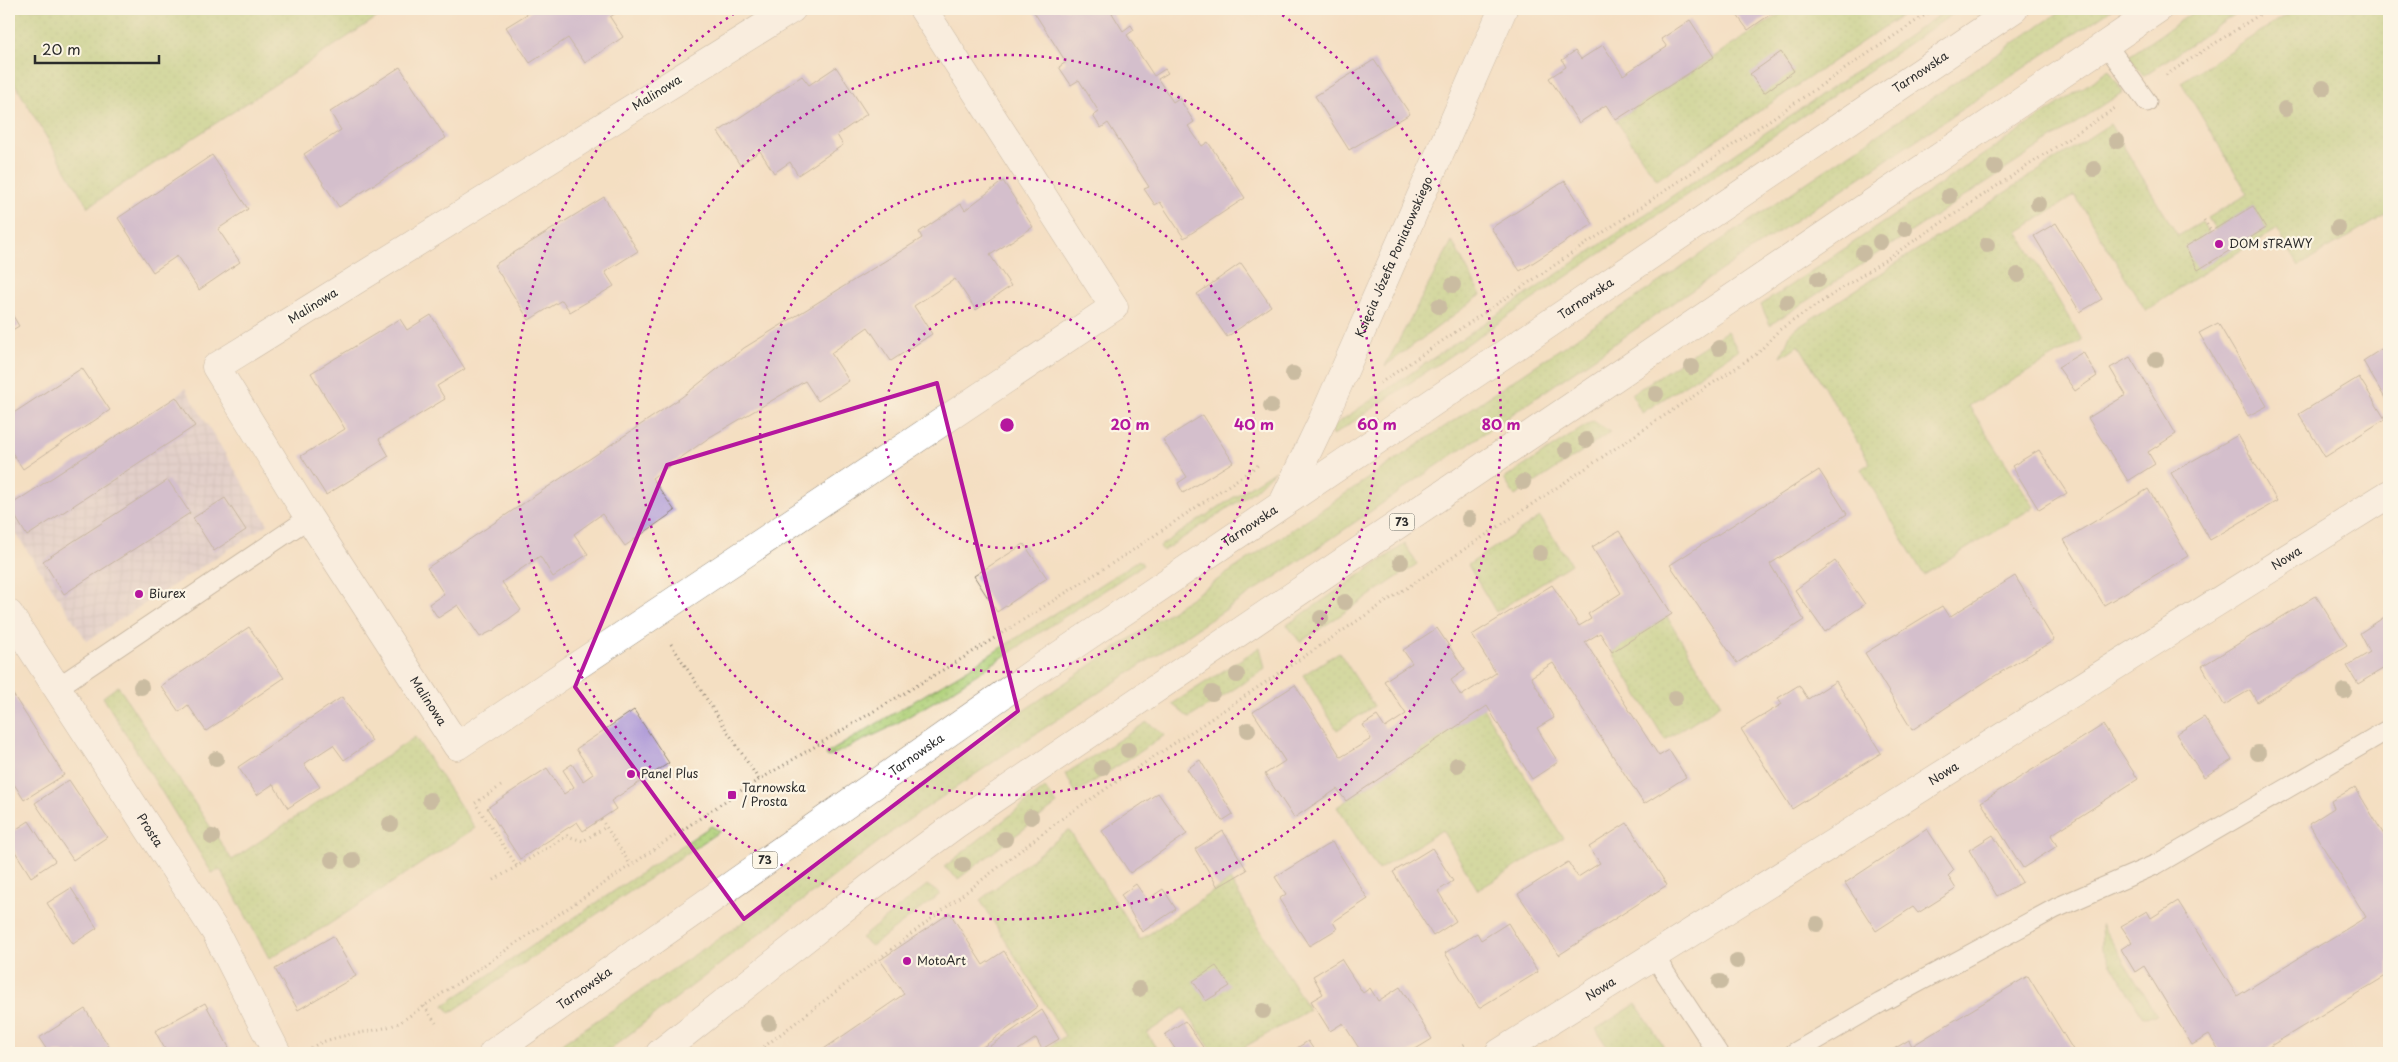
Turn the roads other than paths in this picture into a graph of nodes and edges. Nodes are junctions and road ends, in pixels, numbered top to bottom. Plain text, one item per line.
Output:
1 (792, 9) edge
2 (923, 9) edge
3 (1503, 9) edge
4 (2014, 9) edge
5 (2158, 9) edge
6 (2106, 44) junction
7 (2143, 97) road end
8 (2389, 494) edge
9 (1283, 503) junction
10 (309, 518) junction
11 (9, 614) edge
12 (58, 687) junction
13 (2389, 729) edge
14 (1654, 956) junction
15 (277, 1053) edge
16 (493, 1053) edge
17 (660, 1053) edge
18 (1499, 1053) edge
19 (1718, 1053) edge
20 (1794, 1053) edge

1 - 10 street, Malinowa
2 - 10 street, Malinowa
3 - 9 street, Księcia Józefa Poniatowskiego
4 - 9 street, Tarnowska / 73
5 - 6 street, 73
6 - 7 lane
6 - 17 street, 73
8 - 14 street, Nowa
9 - 16 street, Tarnowska / 73
10 - 12 lane
11 - 12 street, Prosta
12 - 15 street, Prosta
13 - 20 lane
14 - 18 street, Nowa
14 - 19 lane

